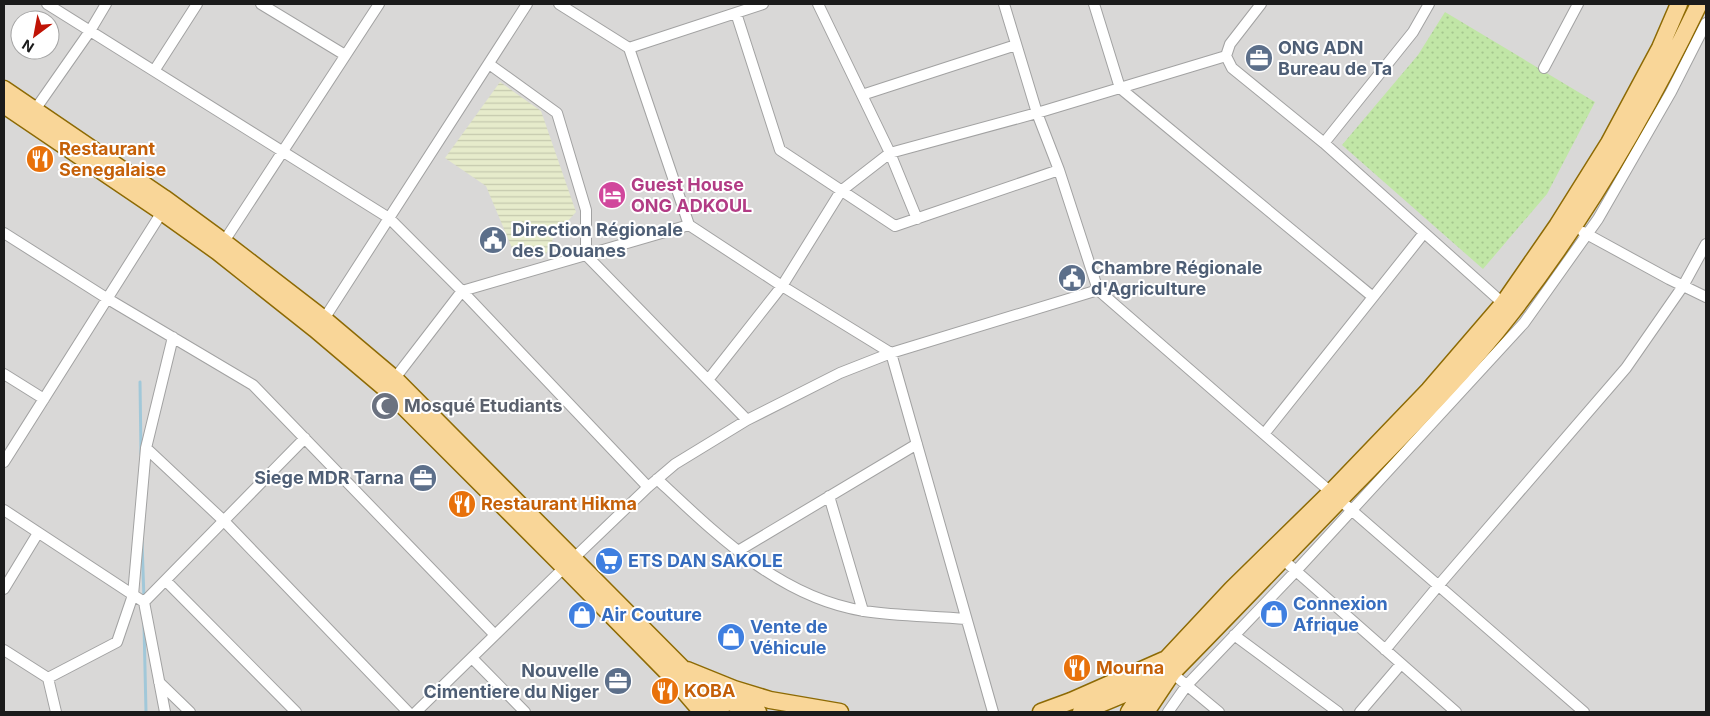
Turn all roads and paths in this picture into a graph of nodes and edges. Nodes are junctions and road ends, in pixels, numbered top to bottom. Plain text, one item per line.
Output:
1 (47, 4) edge
2 (106, 4) edge
3 (196, 4) edge
4 (261, 4) edge
5 (379, 4) edge
6 (528, 4) edge
7 (559, 4) edge
8 (763, 4) edge
9 (818, 4) edge
10 (1004, 4) edge
11 (1094, 4) edge
12 (1261, 4) edge
13 (1429, 4) edge
14 (1578, 4) edge
15 (1679, 4) edge
16 (1699, 4) edge
17 (1706, 9) edge
18 (736, 13) junction
19 (1706, 23) edge
20 (90, 31) junction
21 (1016, 45) junction
22 (629, 48) junction
23 (345, 55) junction
24 (1226, 56) junction
25 (489, 64) junction
26 (1544, 68) dead end
27 (154, 71) junction
28 (1120, 88) junction
29 (4, 89) edge
30 (862, 95) junction
31 (4, 105) edge
32 (1037, 113) junction
33 (31, 115) junction
34 (1324, 143) junction
35 (283, 152) junction
36 (1611, 152) junction
37 (890, 153) junction
38 (1059, 170) junction
39 (132, 185) junction
40 (841, 191) junction
41 (162, 212) junction
42 (389, 218) junction
43 (917, 219) junction
44 (690, 225) junction
45 (1574, 226) junction
46 (4, 233) edge
47 (1424, 233) junction
48 (1706, 244) edge
49 (221, 247) junction
50 (586, 255) junction
51 (782, 286) junction
52 (1683, 286) junction
53 (1098, 290) junction
54 (462, 291) junction
55 (1373, 297) junction
56 (1706, 297) edge
57 (108, 299) junction
58 (1507, 308) junction
59 (324, 319) junction
60 (173, 337) junction
61 (891, 353) junction
62 (4, 374) edge
63 (708, 380) junction
64 (391, 384) junction
65 (44, 399) junction
66 (747, 420) junction
67 (1264, 434) junction
68 (305, 438) junction
69 (917, 444) junction
70 (146, 448) junction
71 (4, 462) edge
72 (657, 479) junction
73 (648, 487) junction
74 (829, 496) junction
75 (1341, 501) junction
76 (4, 510) edge
77 (224, 521) junction
78 (38, 533) junction
79 (738, 550) junction
80 (1278, 556) junction
81 (569, 562) junction
82 (1295, 572) junction
83 (166, 581) junction
84 (1438, 586) junction
85 (4, 589) edge
86 (133, 595) junction
87 (144, 602) junction
88 (863, 611) junction
89 (966, 619) junction
90 (495, 635) junction
91 (1234, 636) junction
92 (4, 650) edge
93 (1385, 650) junction
94 (472, 658) junction
95 (1401, 664) junction
96 (1169, 666) junction
97 (677, 672) junction
98 (48, 678) junction
99 (159, 682) junction
100 (1148, 684) junction
101 (1186, 685) junction
102 (700, 688) junction
103 (55, 707) edge
104 (757, 708) edge
105 (47, 712) edge
106 (165, 712) edge
107 (190, 712) edge
108 (296, 712) edge
109 (408, 712) edge
110 (416, 712) edge
111 (525, 712) edge
112 (702, 712) edge
113 (721, 712) edge
114 (840, 712) edge
115 (993, 712) edge
116 (1041, 712) edge
117 (1081, 712) edge
118 (1129, 712) edge
119 (1146, 712) edge
120 (1168, 712) edge
121 (1218, 712) edge
122 (1338, 712) edge
123 (1360, 712) edge
124 (1456, 712) edge
125 (1584, 712) edge

1 - 20 street
2 - 20 street
3 - 27 street
4 - 23 street
5 - 23 street
6 - 25 street
7 - 22 street
8 - 18 street
9 - 30 street
10 - 21 street
11 - 28 street
12 - 24 street
13 - 34 street
14 - 26 street
15 - 36 main road
16 - 17 street
16 - 36 main road
18 - 22 street
18 - 40 street
19 - 45 street
20 - 27 street
20 - 33 street
21 - 30 street
21 - 32 street
22 - 44 street
23 - 35 street
24 - 28 street
24 - 34 street
25 - 42 street
25 - 50 street
27 - 35 street
28 - 32 street
28 - 55 street
29 - 33 main road
30 - 37 street
31 - 33 main road
32 - 37 street
32 - 38 street
33 - 39 main road
34 - 47 street
35 - 42 street
35 - 49 street
36 - 45 main road
37 - 40 street
37 - 43 street
38 - 43 street
38 - 53 street
39 - 41 main road
39 - 49 main road
40 - 43 street
40 - 51 street
41 - 49 main road
41 - 57 street
42 - 54 street
42 - 59 street
44 - 50 street
44 - 51 street
45 - 52 street
45 - 58 main road
45 - 75 street
46 - 57 street
47 - 55 street
47 - 58 street
48 - 52 street
49 - 59 main road
49 - 64 main road
50 - 54 street
50 - 63 street
51 - 61 street
51 - 63 street
52 - 56 street
52 - 84 street
53 - 61 street
53 - 67 street
54 - 64 street
54 - 73 street
55 - 67 street
57 - 60 street
57 - 65 street
58 - 75 main road
59 - 64 main road
60 - 68 street
60 - 70 street
61 - 66 street
61 - 69 street
62 - 65 street
63 - 66 street
64 - 81 main road
65 - 71 street
66 - 72 street
67 - 75 street
68 - 77 street
68 - 90 street
69 - 74 street
69 - 89 street
70 - 77 street
70 - 86 street
72 - 73 street
72 - 79 street
73 - 81 street
74 - 79 street
74 - 88 street
75 - 80 main road
75 - 82 street
75 - 84 street
76 - 78 street
77 - 83 street
77 - 109 street
78 - 85 street
78 - 86 street
79 - 88 street
80 - 82 street
80 - 96 main road
81 - 90 street
81 - 97 main road
81 - 97 main road
82 - 91 street
82 - 93 street
83 - 87 street
83 - 108 street
84 - 93 street
84 - 125 street
86 - 87 street
86 - 98 street
87 - 99 street
88 - 89 street
89 - 115 street
90 - 94 street
91 - 101 street
91 - 122 street
92 - 98 street
93 - 95 street
94 - 110 street
94 - 111 street
95 - 123 street
95 - 124 street
96 - 100 main road
96 - 101 street
96 - 116 main road
96 - 119 main road
97 - 102 main road
97 - 104 main road
97 - 112 main road
98 - 103 street
99 - 106 street
99 - 107 street
100 - 117 main road
100 - 118 main road
101 - 120 street
101 - 121 street
102 - 104 main road
102 - 113 main road
103 - 105 street
104 - 114 main road

